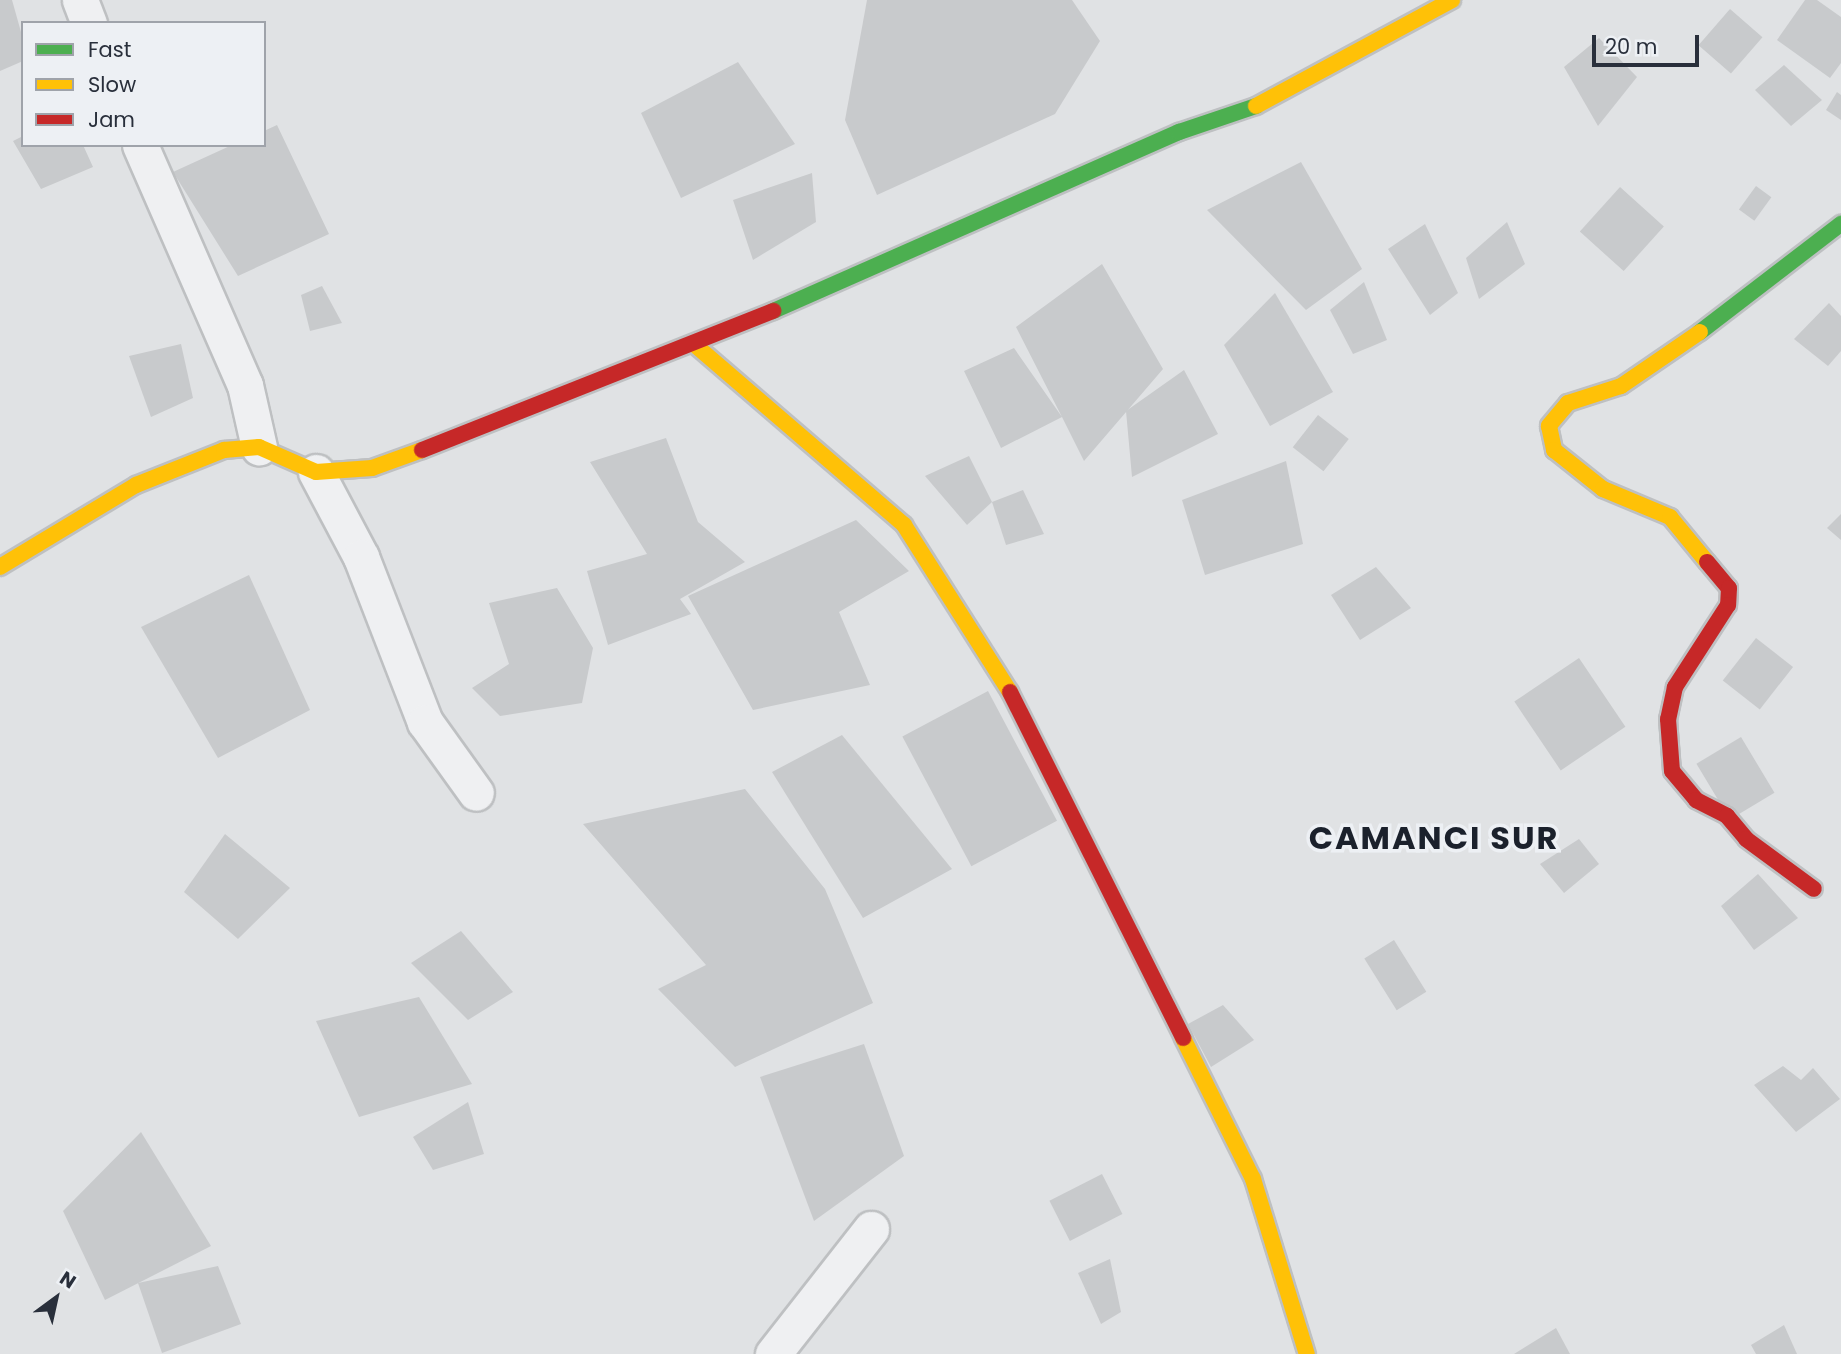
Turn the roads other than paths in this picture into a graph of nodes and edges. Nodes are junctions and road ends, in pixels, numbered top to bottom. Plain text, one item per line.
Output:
1 (80, 0) edge
2 (1452, 0) edge
3 (88, 21) edge
4 (141, 147) edge
5 (1841, 224) edge
6 (695, 345) junction
7 (258, 447) junction
8 (316, 472) junction
9 (0, 567) edge
10 (476, 793) dead end
11 (1814, 889) dead end
12 (871, 1230) dead end
13 (773, 1354) edge
14 (1307, 1354) edge

1 - 3 street
2 - 6 street
4 - 7 street
5 - 11 street
6 - 8 street
6 - 14 street
7 - 8 street
7 - 9 street
8 - 10 street
12 - 13 street

